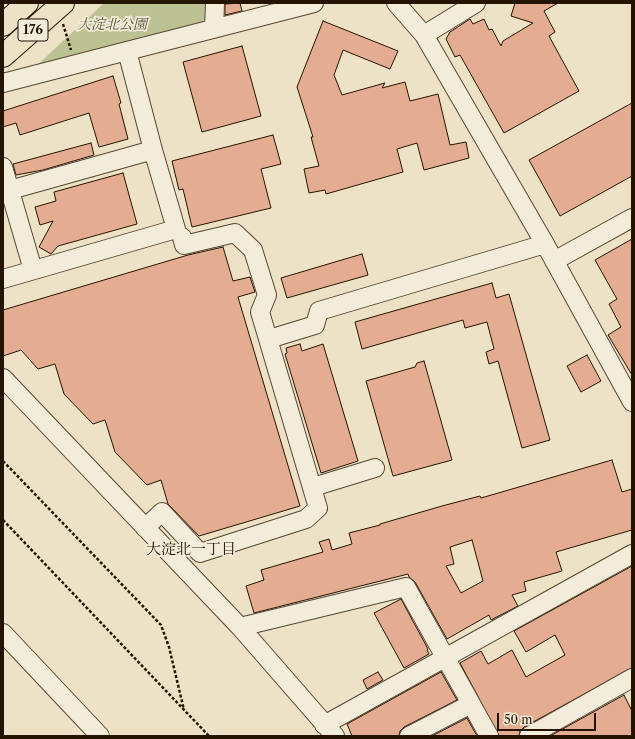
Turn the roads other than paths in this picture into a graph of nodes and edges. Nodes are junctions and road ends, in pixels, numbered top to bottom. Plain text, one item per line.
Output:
1 (27, 3) edge
2 (215, 3) edge
3 (314, 3) edge
4 (396, 3) edge
5 (476, 3) edge
6 (63, 13) edge
7 (3, 25) edge
8 (214, 29) junction
9 (424, 35) junction
10 (127, 50) junction
11 (3, 56) edge
12 (3, 83) edge
13 (153, 150) junction
14 (3, 167) edge
15 (10, 190) junction
16 (632, 218) edge
17 (182, 237) dead end
18 (545, 244) junction
19 (554, 261) junction
20 (33, 270) junction
21 (3, 279) edge
22 (268, 339) junction
23 (3, 378) edge
24 (632, 402) edge
25 (374, 468) dead end
26 (313, 487) junction
27 (145, 528) junction
28 (632, 554) edge
29 (240, 627) junction
30 (3, 633) edge
31 (445, 657) junction
32 (632, 678) edge
33 (471, 704) junction
34 (329, 730) edge
35 (100, 736) edge
36 (409, 736) edge
37 (489, 736) edge
38 (529, 736) edge

1 - 7 highway
2 - 8 street
3 - 8 street
4 - 9 street
5 - 9 street
6 - 11 highway, 176
8 - 10 street
9 - 18 street
10 - 12 street
10 - 13 street
13 - 15 street
13 - 20 street
14 - 15 street
15 - 20 street
16 - 19 street
17 - 22 street
18 - 19 street
18 - 22 street
19 - 24 street
20 - 21 street
22 - 26 street
23 - 27 street
25 - 26 street
26 - 27 street
27 - 29 street
28 - 31 street
29 - 31 street
29 - 34 street
30 - 35 street
31 - 33 street
31 - 34 street
32 - 38 street
33 - 36 street
33 - 37 street

